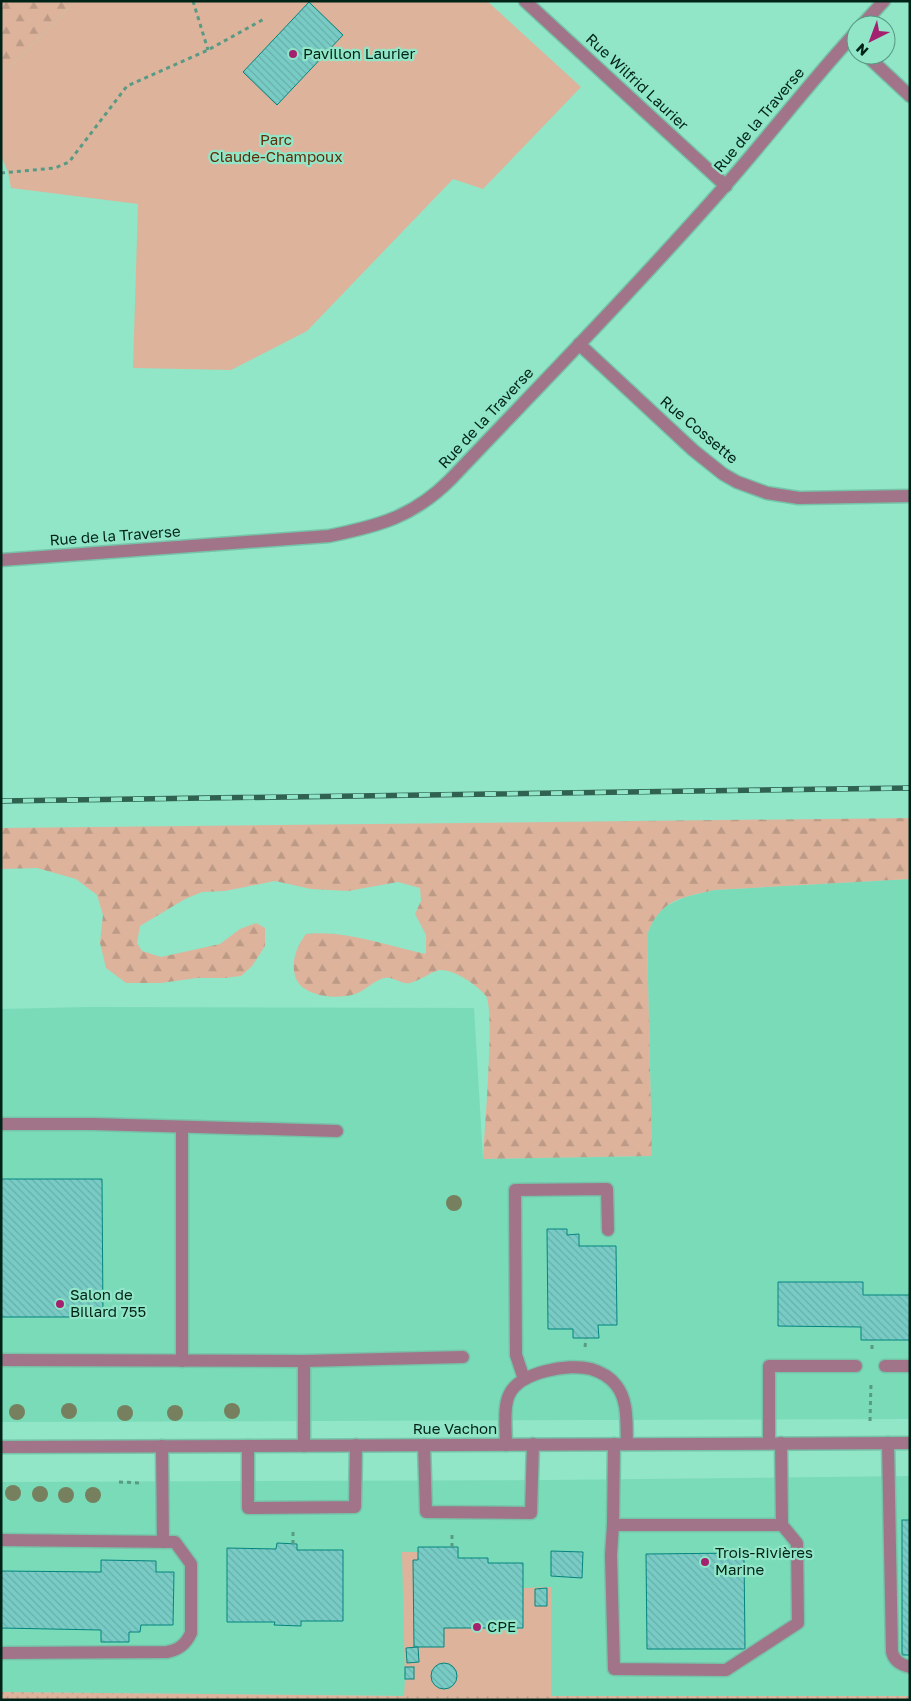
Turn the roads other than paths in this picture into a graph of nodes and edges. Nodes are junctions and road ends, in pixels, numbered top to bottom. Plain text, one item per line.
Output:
1 (525, 1) edge
2 (884, 1) edge
3 (871, 15) edge
4 (846, 46) edge
5 (877, 65) edge
6 (910, 96) edge
7 (726, 186) junction
8 (579, 344) junction
9 (910, 496) edge
10 (1, 560) edge
11 (1, 1124) edge
12 (182, 1127) junction
13 (337, 1131) dead end
14 (608, 1230) dead end
15 (462, 1357) dead end
16 (1, 1360) edge
17 (182, 1360) junction
18 (304, 1361) junction
19 (856, 1366) dead end
20 (885, 1366) dead end
21 (910, 1366) edge
22 (524, 1379) junction
23 (775, 1443) junction
24 (888, 1443) junction
25 (910, 1443) edge
26 (533, 1444) junction
27 (620, 1444) junction
28 (356, 1445) junction
29 (424, 1445) junction
30 (506, 1445) junction
31 (162, 1446) junction
32 (248, 1446) junction
33 (304, 1446) junction
34 (1, 1447) edge
35 (613, 1525) junction
36 (782, 1525) junction
37 (1, 1540) edge
38 (163, 1542) junction
39 (1, 1653) edge
40 (910, 1667) edge

1 - 7 street, Rue Wilfrid Laurier
2 - 3 street
4 - 7 street, Rue de la Traverse
5 - 6 street
7 - 8 street, Rue de la Traverse
8 - 9 street, Rue Cossette
8 - 10 street, Rue de la Traverse
11 - 12 street
12 - 13 street
12 - 17 street
14 - 22 street
15 - 18 street
16 - 17 street
17 - 18 street
18 - 33 street
19 - 23 street
20 - 21 street
22 - 27 street
22 - 30 street
23 - 24 street, Rue Vachon
23 - 27 street, Rue Vachon
23 - 36 street
24 - 25 street, Rue Vachon
24 - 40 street
26 - 27 street, Rue Vachon
26 - 29 street
26 - 30 street, Rue Vachon
27 - 35 street
28 - 29 street, Rue Vachon
28 - 32 street
28 - 33 street, Rue Vachon
29 - 30 street, Rue Vachon
31 - 32 street, Rue Vachon
31 - 34 street, Rue Vachon
31 - 38 street
32 - 33 street, Rue Vachon
35 - 36 street
35 - 36 street
37 - 38 street
38 - 39 street

